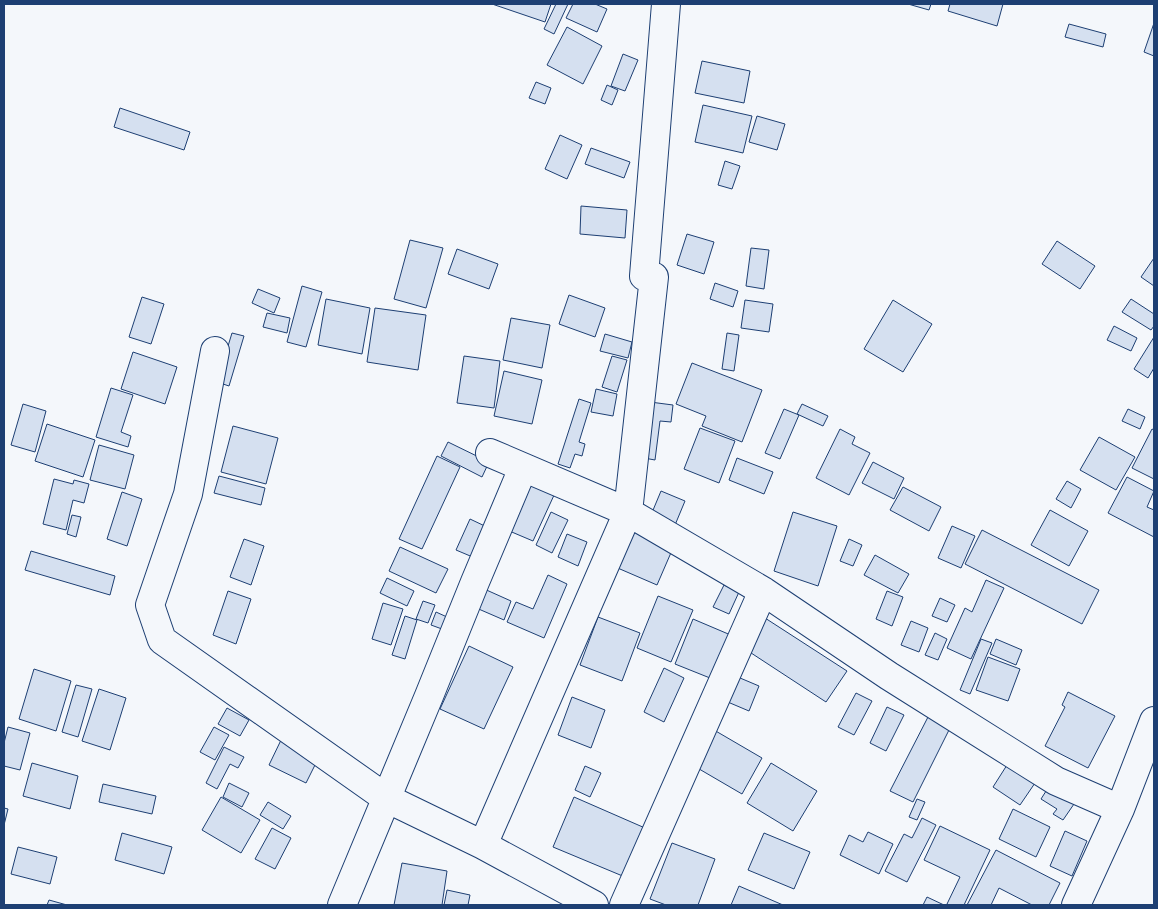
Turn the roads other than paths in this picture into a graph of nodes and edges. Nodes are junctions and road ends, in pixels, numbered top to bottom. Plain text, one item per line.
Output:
1 (666, 4) edge
2 (215, 352) dead end
3 (490, 453) dead end
4 (523, 468) junction
5 (628, 512) junction
6 (763, 591) junction
7 (1154, 721) edge
8 (386, 798) junction
9 (1120, 809) junction
10 (483, 845) junction
11 (342, 905) edge
12 (594, 905) edge
13 (624, 905) edge
14 (1076, 905) edge

1 - 5 street
2 - 8 street
3 - 4 street
4 - 5 street
4 - 8 street
5 - 6 street
5 - 10 street
6 - 9 street
6 - 13 street
7 - 9 street
8 - 10 street
8 - 11 street
9 - 14 street
10 - 12 street

